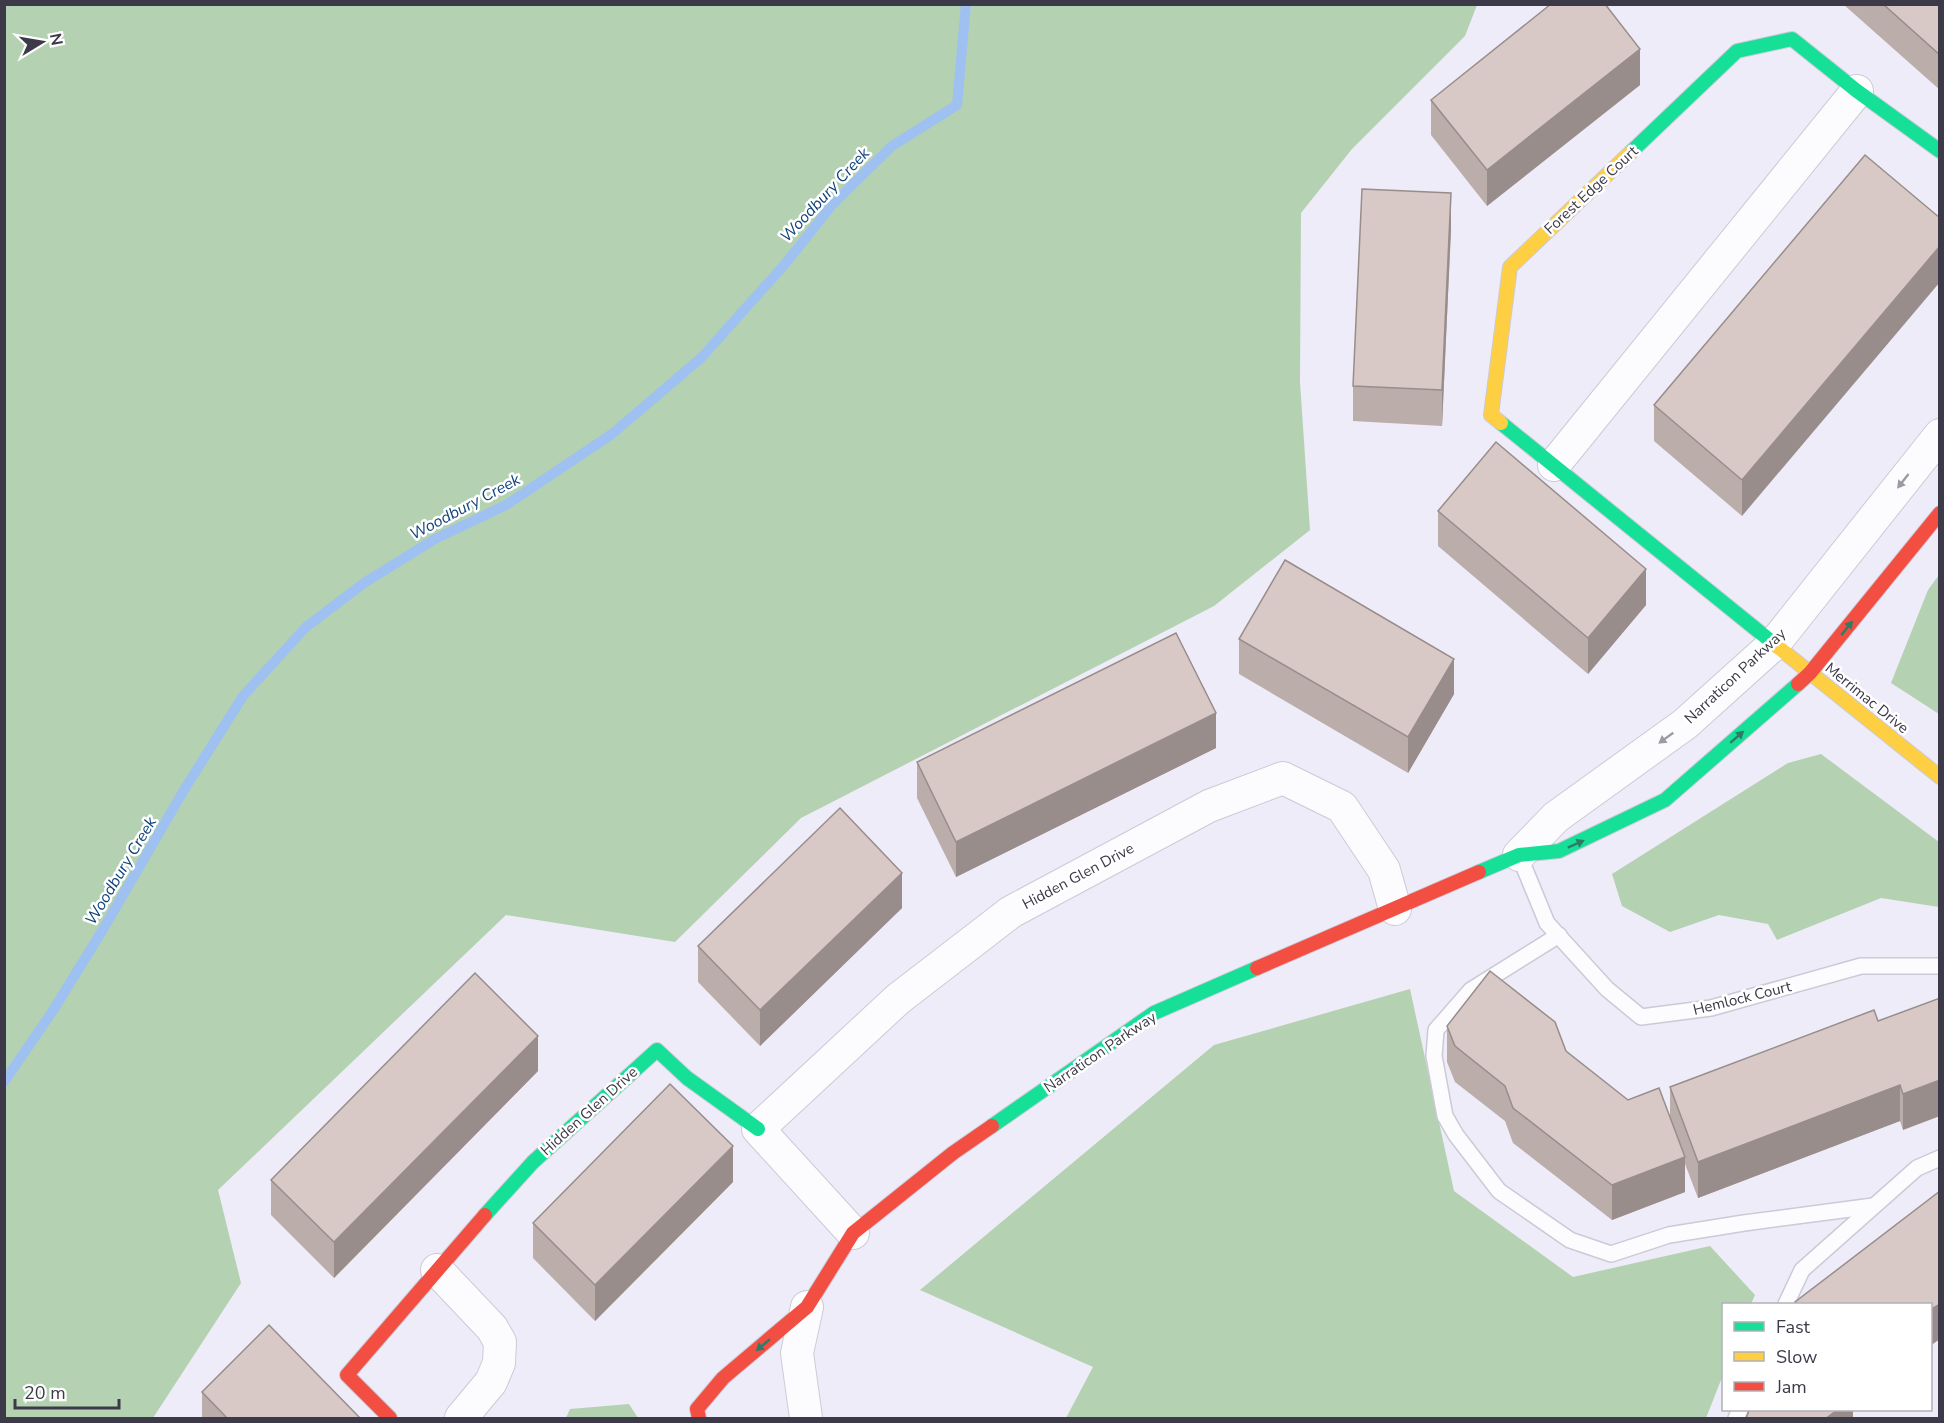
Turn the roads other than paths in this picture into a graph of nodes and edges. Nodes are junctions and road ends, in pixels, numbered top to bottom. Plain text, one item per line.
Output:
1 (1857, 91) junction
2 (1940, 151) edge
3 (1940, 435) edge
4 (1554, 465) junction
5 (1940, 513) edge
6 (1774, 644) junction
7 (1810, 674) junction
8 (1940, 777) edge
9 (1519, 855) junction
10 (1395, 909) junction
11 (1559, 935) junction
12 (1940, 966) edge
13 (758, 1129) junction
14 (1940, 1158) edge
15 (1874, 1206) junction
16 (853, 1233) junction
17 (436, 1270) junction
18 (1787, 1303) edge
19 (807, 1307) junction
20 (390, 1419) edge
21 (461, 1419) edge
22 (699, 1419) edge
23 (806, 1419) edge

1 - 2 street, Forest Edge Court
1 - 4 street
1 - 4 street, Forest Edge Court
3 -> 6 street, Narraticon Parkway
4 - 6 street, Forest Edge Court
7 -> 5 street, Narraticon Parkway
6 - 7 street, Merrimac Drive
6 -> 9 street, Narraticon Parkway
7 - 8 street, Merrimac Drive
9 -> 7 street, Narraticon Parkway
9 - 10 street, Narraticon Parkway
9 - 11 lane, Hemlock Court
10 - 13 street, Hidden Glen Drive
10 - 16 street, Narraticon Parkway
11 - 12 lane, Hemlock Court
11 - 15 lane
13 - 16 street, Hidden Glen Drive
13 - 17 street, Hidden Glen Drive
14 - 15 lane
15 - 18 lane
16 - 19 street, Narraticon Parkway
17 - 20 street, Hidden Glen Drive
17 - 21 street
19 -> 22 street, Narraticon Parkway
19 - 23 street

